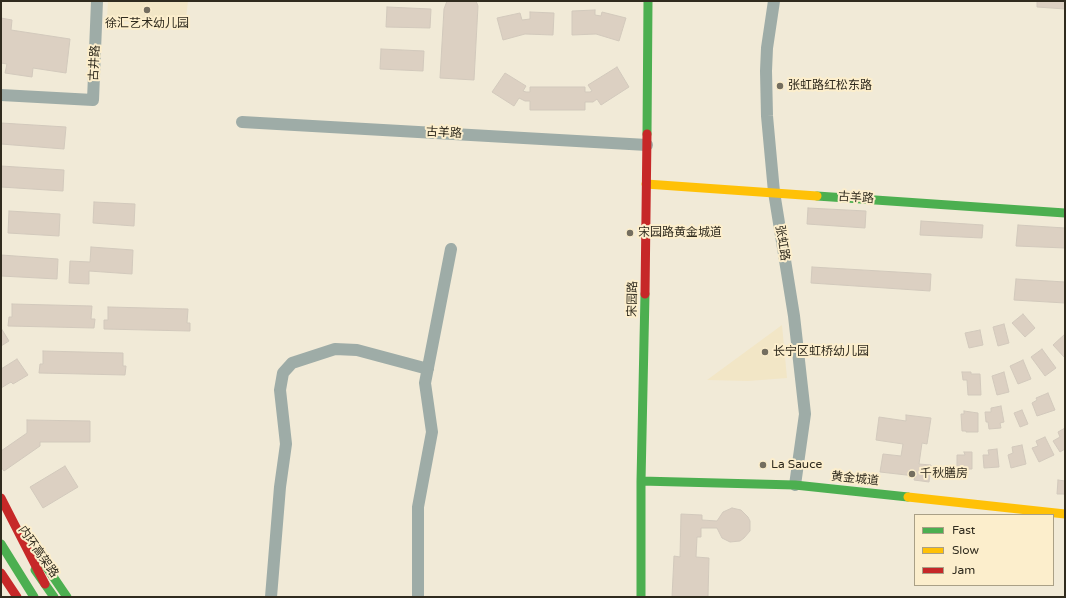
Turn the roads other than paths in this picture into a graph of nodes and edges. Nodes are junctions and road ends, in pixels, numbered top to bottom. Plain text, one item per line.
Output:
1 (98, 1) edge
2 (648, 1) edge
3 (774, 1) edge
4 (1, 95) edge
5 (242, 122) dead end
6 (647, 145) junction
7 (646, 184) junction
8 (774, 192) junction
9 (1065, 213) edge
10 (451, 250) dead end
11 (428, 369) junction
12 (641, 481) junction
13 (795, 485) junction
14 (1, 498) edge
15 (1065, 514) edge
16 (5, 526) dead end
17 (34, 543) junction
18 (1, 544) edge
19 (50, 556) dead end
20 (1, 563) edge
21 (1, 573) edge
22 (45, 584) junction
23 (20, 594) edge
24 (5, 597) edge
25 (34, 597) edge
26 (54, 597) edge
27 (67, 597) edge
28 (271, 597) edge
29 (418, 597) edge
30 (641, 597) edge

1 - 4 street, 古井路
2 - 6 main road, 宋园路
3 - 8 street, 张虹路
5 - 6 street, 古羊路
6 - 7 main road, 宋园路
7 - 8 main road, 古羊路
7 - 12 main road, 宋园路
8 - 9 main road, 古羊路
8 - 13 street, 张虹路
10 - 11 street
11 - 28 street
11 - 29 street
12 - 13 main road, 黄金城道
12 - 30 main road, 宋园路
13 - 15 main road, 黄金城道
14 - 17 main road
14 - 22 main road, bridge
16 - 22 main road, 内环高架路, bridge
17 - 19 main road
17 - 27 main road
18 - 25 main road
20 - 23 main road
21 - 23 main road, bridge
22 - 26 main road, 内环高架路
23 - 24 street

